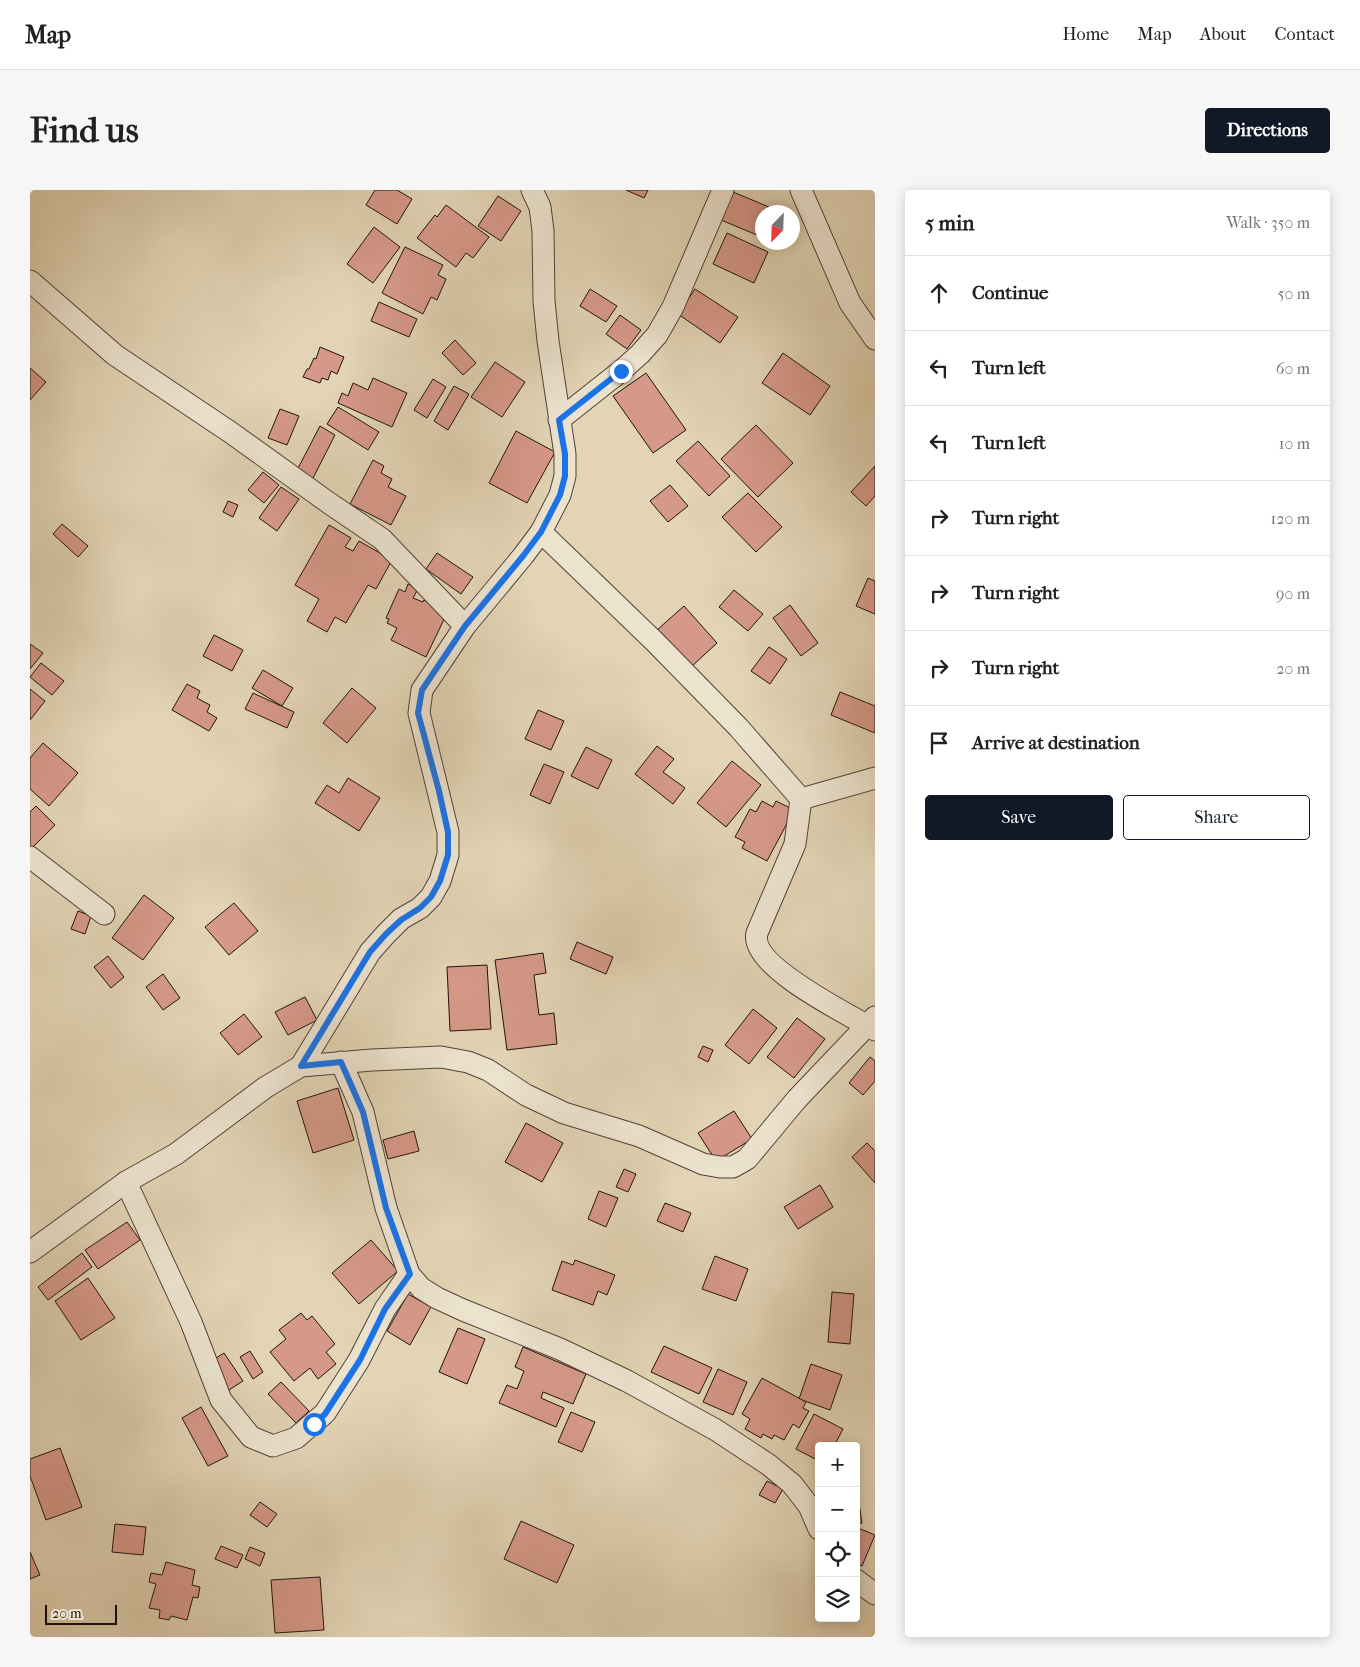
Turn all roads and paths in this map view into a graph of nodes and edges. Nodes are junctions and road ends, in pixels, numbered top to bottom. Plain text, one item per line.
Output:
1 (532, 190) edge
2 (723, 190) edge
3 (801, 190) edge
4 (30, 281) edge
5 (875, 339) edge
6 (559, 420) junction
7 (541, 532) junction
8 (465, 626) junction
9 (875, 778) edge
10 (801, 799) junction
11 (30, 857) edge
12 (104, 914) dead end
13 (872, 1024) edge
14 (341, 1062) junction
15 (301, 1066) junction
16 (126, 1182) junction
17 (30, 1252) edge
18 (410, 1274) junction
19 (815, 1520) edge
20 (860, 1583) edge
21 (875, 1594) edge

1 - 6 street
2 - 6 street
3 - 5 street
4 - 8 street
6 - 7 street
7 - 8 street
7 - 10 street
8 - 15 street
9 - 10 street
10 - 13 street
11 - 12 street
13 - 14 street
14 - 15 street
14 - 18 street
15 - 16 street
16 - 17 street
16 - 18 street
18 - 19 street
20 - 21 street

